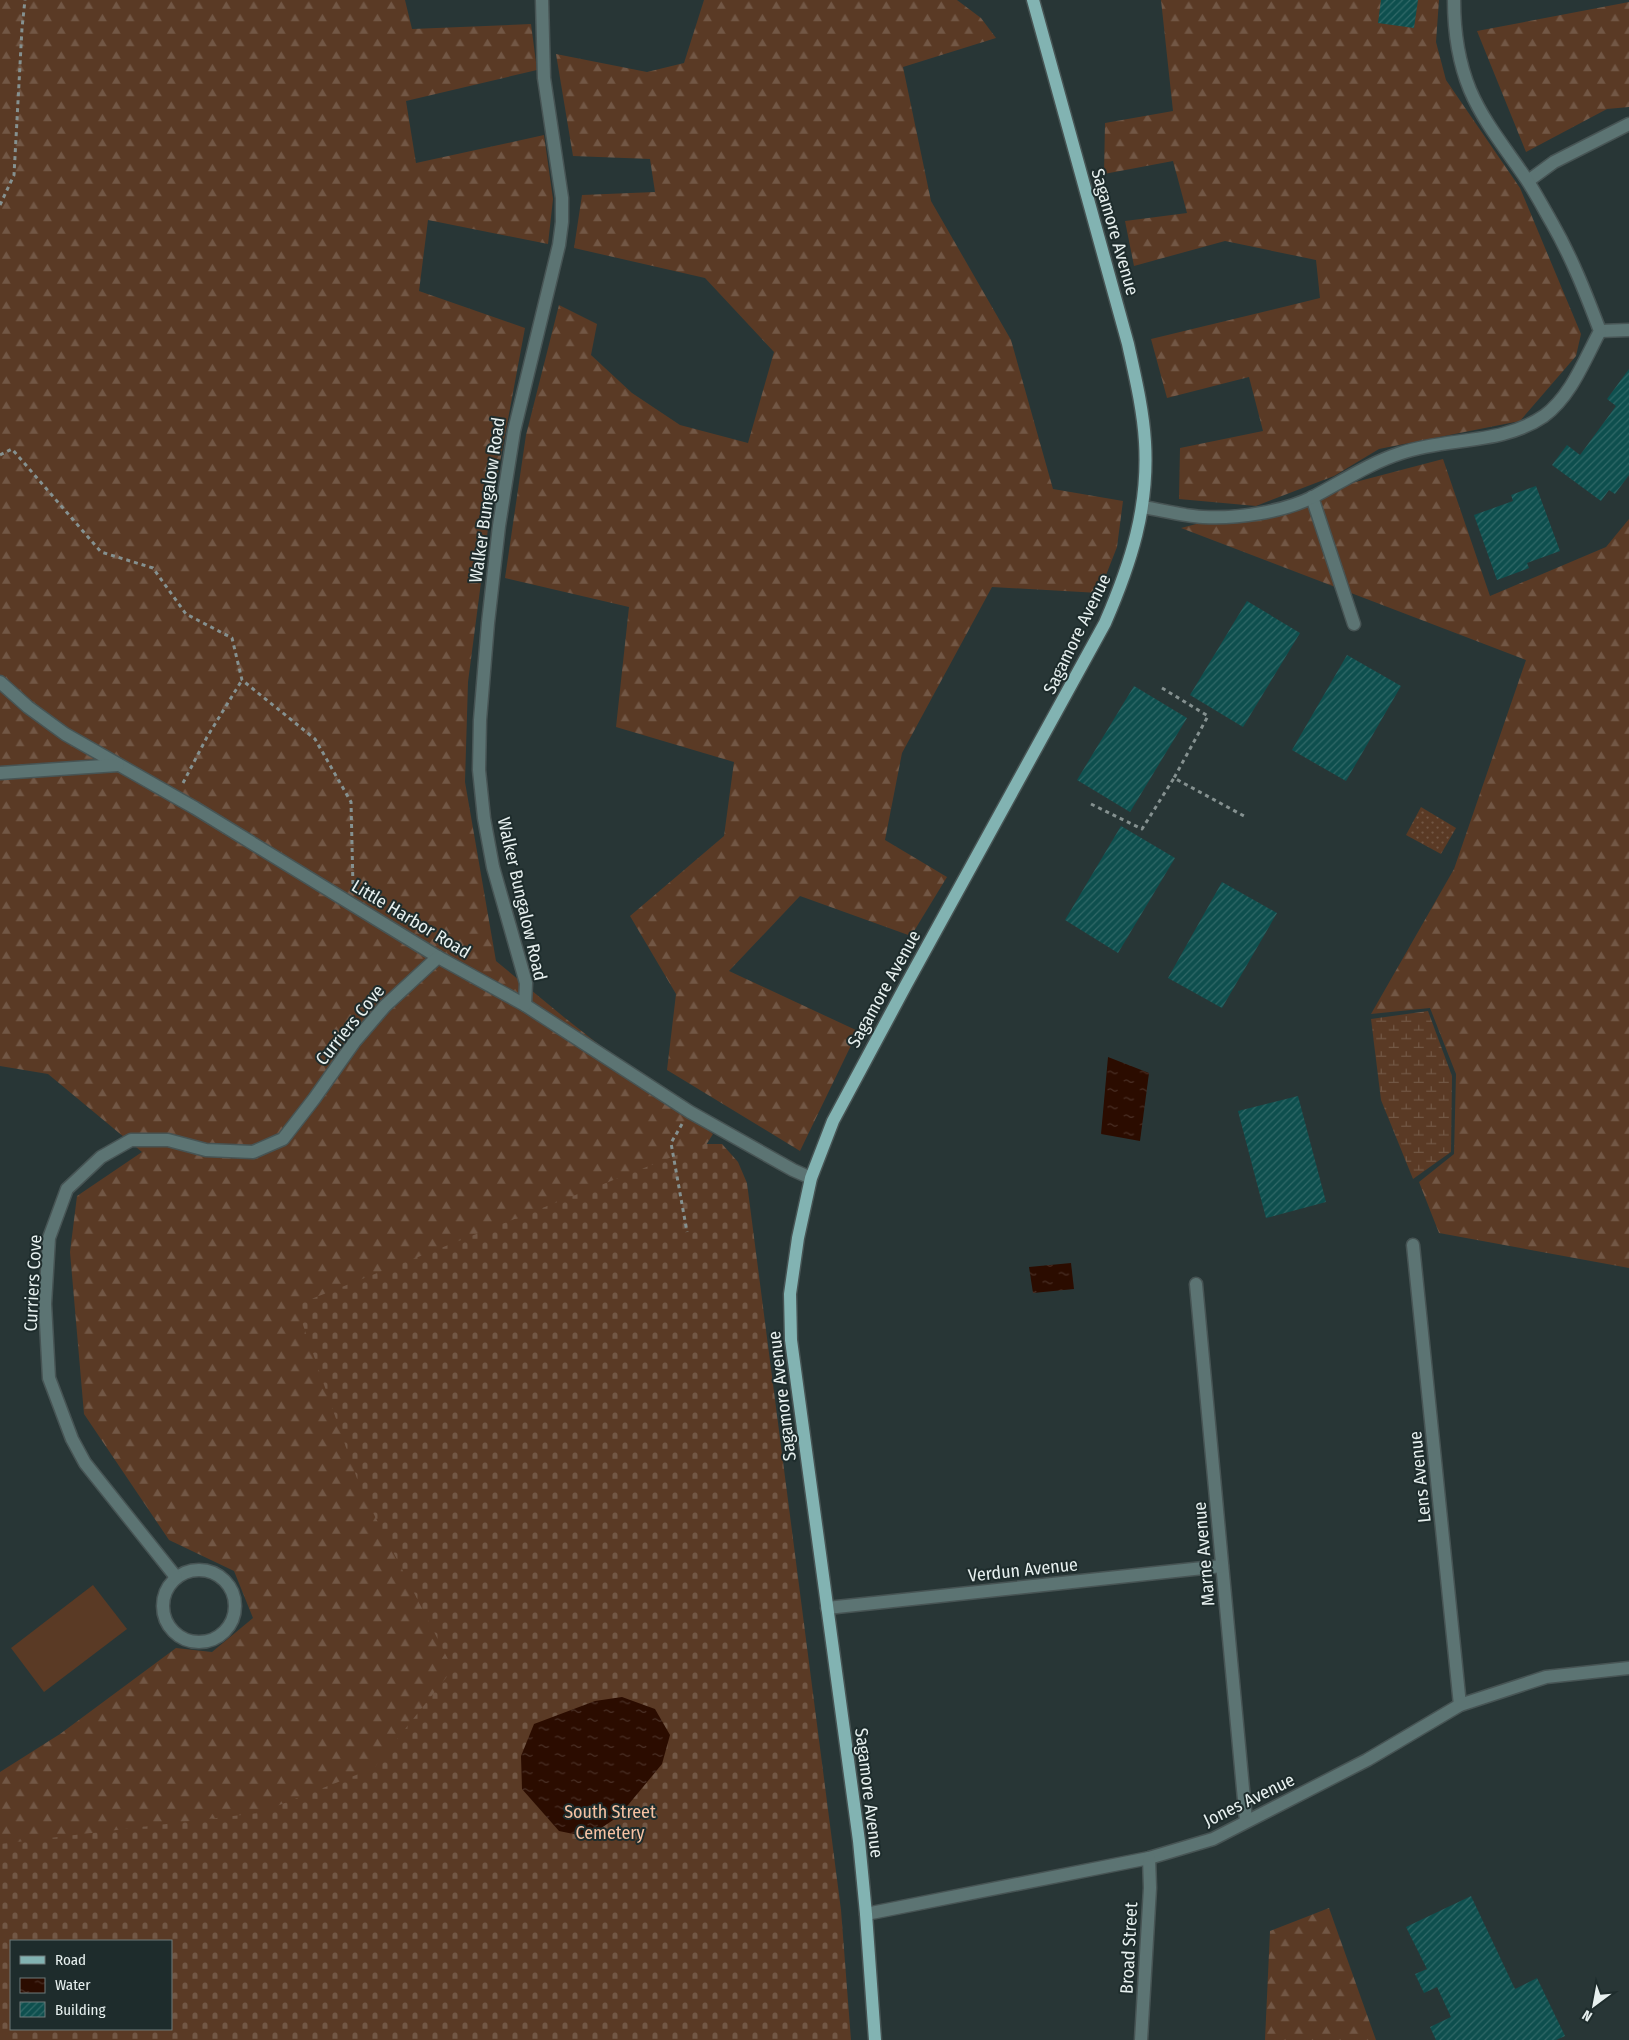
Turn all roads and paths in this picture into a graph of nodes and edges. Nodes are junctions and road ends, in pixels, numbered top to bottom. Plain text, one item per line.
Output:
1 (25, 0) edge
2 (542, 0) edge
3 (1034, 0) edge
4 (1454, 0) edge
5 (1629, 124) edge
6 (1528, 181) junction
7 (0, 205) edge
8 (1629, 330) edge
9 (1600, 331) junction
10 (0, 455) edge
11 (1312, 497) junction
12 (1143, 506) junction
13 (1354, 624) dead end
14 (242, 680) junction
15 (0, 682) edge
16 (1162, 688) dead end
17 (118, 766) junction
18 (0, 773) edge
19 (1174, 778) junction
20 (176, 798) junction
21 (1091, 804) dead end
22 (1244, 816) dead end
23 (354, 905) junction
24 (438, 957) junction
25 (525, 1005) junction
26 (690, 1112) junction
27 (811, 1178) junction
28 (687, 1232) dead end
29 (1414, 1245) dead end
30 (1196, 1284) dead end
31 (1222, 1566) junction
32 (176, 1577) junction
33 (827, 1608) junction
34 (1629, 1668) edge
35 (1460, 1705) junction
36 (1246, 1821) junction
37 (1149, 1858) junction
38 (866, 1914) junction
39 (875, 2040) edge
40 (1141, 2040) edge

1 - 7 path
2 - 25 street, Walker Bungalow Road
3 - 12 main road, Sagamore Avenue
4 - 6 street
5 - 6 street
6 - 9 street
8 - 9 street
9 - 11 street
10 - 14 path
11 - 12 street
11 - 13 street
12 - 27 main road, Sagamore Avenue
14 - 20 path
14 - 23 path
15 - 17 street, Little Harbor Road
16 - 19 path
17 - 18 street
17 - 20 street, Little Harbor Road
19 - 21 path
19 - 22 path
20 - 23 street, Little Harbor Road
23 - 24 street, Little Harbor Road
24 - 25 street, Little Harbor Road
24 - 32 street, Curriers Cove
25 - 26 street, Little Harbor Road
26 - 27 street, Little Harbor Road
26 - 28 path
27 - 33 main road, Sagamore Avenue
29 - 35 street, Lens Avenue
30 - 31 street, Marne Avenue
31 - 33 street, Verdun Avenue
31 - 36 street, Marne Avenue
32 - 32 street
33 - 38 main road, Sagamore Avenue
34 - 35 street, Jones Avenue
35 - 36 street, Jones Avenue
36 - 37 street, Jones Avenue
37 - 38 street, Jones Avenue
37 - 40 street, Broad Street
38 - 39 main road, Sagamore Avenue

